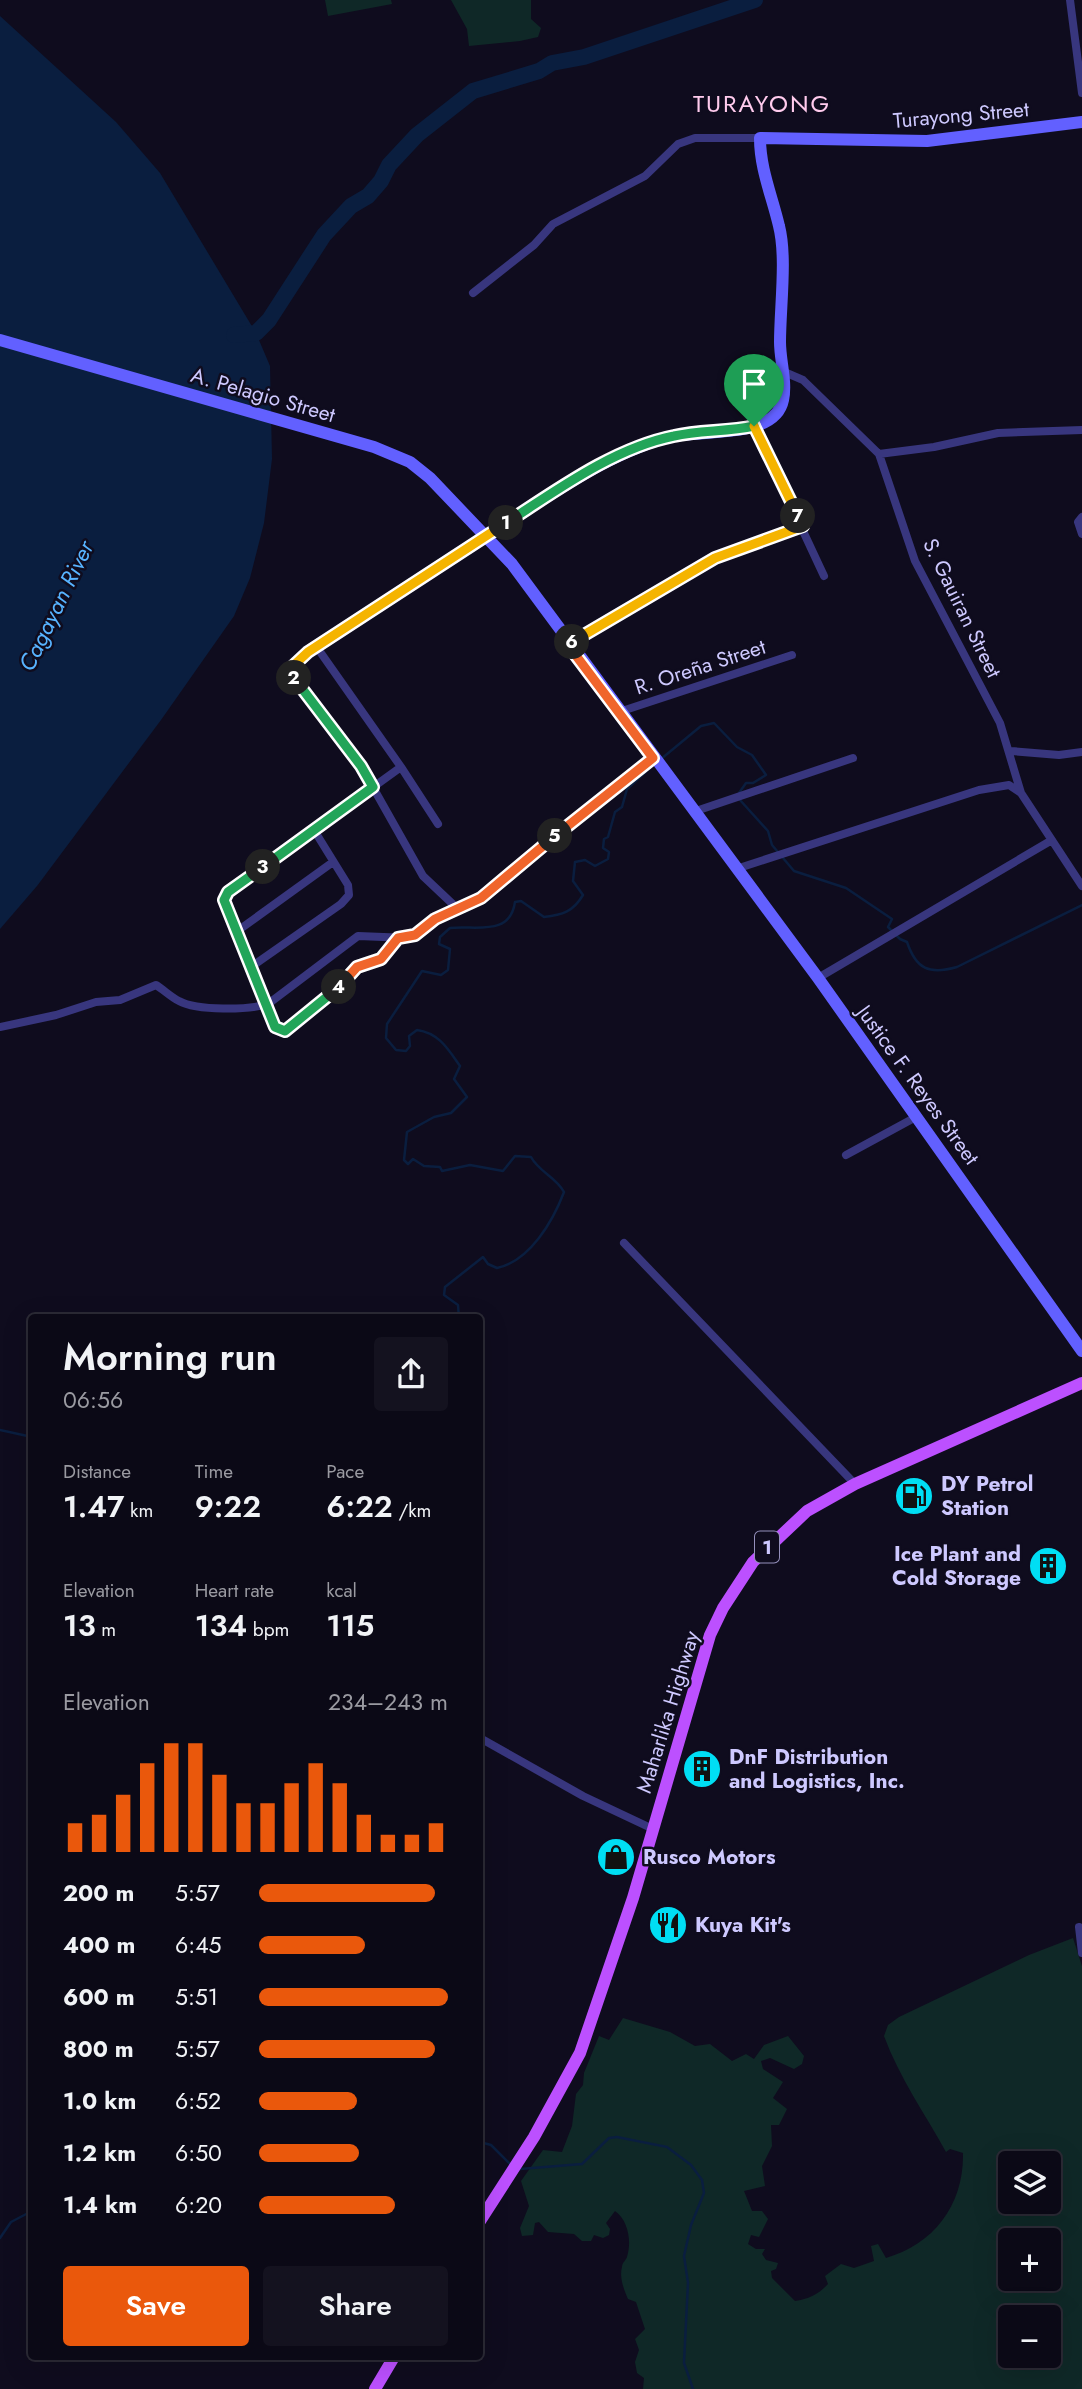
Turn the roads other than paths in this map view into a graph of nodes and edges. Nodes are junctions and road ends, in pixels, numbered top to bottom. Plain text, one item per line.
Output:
1 (1070, 0) edge
2 (1082, 93) edge
3 (1082, 121) edge
4 (760, 138) junction
5 (473, 293) dead end
6 (0, 340) edge
7 (782, 371) junction
8 (754, 426) junction
9 (1082, 430) edge
10 (879, 454) junction
11 (1082, 517) edge
12 (803, 526) junction
13 (1082, 534) edge
14 (488, 536) junction
15 (824, 576) dead end
16 (568, 645) junction
17 (316, 646) junction
18 (792, 655) dead end
19 (619, 712) junction
20 (1010, 751) junction
21 (1082, 752) edge
22 (853, 758) dead end
23 (655, 761) junction
24 (401, 766) junction
25 (373, 787) junction
26 (1021, 793) junction
27 (693, 812) junction
28 (439, 824) dead end
29 (314, 830) junction
30 (1052, 840) junction
31 (333, 862) junction
32 (736, 869) junction
33 (1082, 886) edge
34 (459, 910) junction
35 (236, 932) junction
36 (398, 938) junction
37 (251, 967) junction
38 (818, 978) junction
39 (268, 1004) junction
40 (0, 1027) edge
41 (916, 1117) junction
42 (846, 1155) dead end
43 (624, 1243) dead end
44 (1082, 1351) edge
45 (1082, 1383) edge
46 (855, 1484) junction
47 (483, 1740) edge
48 (653, 1829) junction
49 (1079, 1927) dead end
50 (1082, 1953) edge
51 (483, 2216) edge
52 (392, 2360) edge
53 (375, 2389) edge

1 - 2 street
3 - 4 main road, Turayong Street
4 - 5 street
4 - 7 main road
6 - 14 main road, A. Pelagio Street
7 - 8 main road
7 - 10 street, S. Gauiran Street
8 - 12 street
8 - 14 main road
9 - 10 street
10 - 20 street, S. Gauiran Street
11 - 13 street
12 - 15 street
12 - 16 street
14 - 16 main road, A. Pelagio Street
14 - 17 street
16 - 19 main road, A. Pelagio Street
17 - 24 street
17 - 25 street
18 - 19 street, R. Oreña Street
19 - 23 main road, Justice F. Reyes Street
20 - 21 street
20 - 26 street, S. Gauiran Street
22 - 27 street
23 - 27 main road, Justice F. Reyes Street
23 - 34 street
24 - 25 street
24 - 28 street
25 - 29 street
25 - 34 street
26 - 30 street, S. Gauiran Street
26 - 32 street
27 - 32 main road, Justice F. Reyes Street
29 - 31 street
29 - 35 street
30 - 33 street, S. Gauiran Street
30 - 38 street
31 - 35 street
31 - 37 street
32 - 38 main road, Justice F. Reyes Street
34 - 36 street
35 - 37 street
36 - 39 street
36 - 39 street
37 - 39 street
38 - 41 main road, Justice F. Reyes Street
39 - 40 street
41 - 42 street
41 - 44 main road, Justice F. Reyes Street
43 - 46 street
45 - 46 main road, Maharlika Highway / 1
46 - 48 main road, Maharlika Highway / 1
47 - 48 street
48 - 51 main road, Maharlika Highway / 1
49 - 50 street
52 - 53 main road

